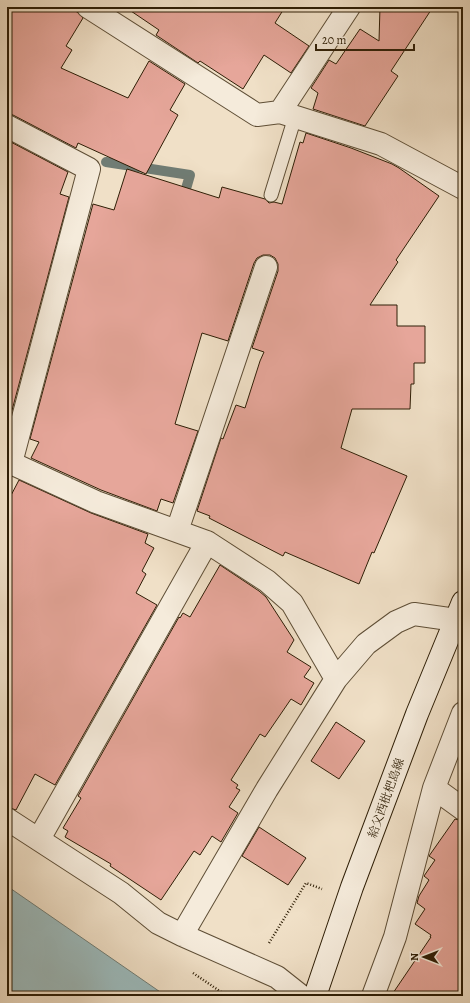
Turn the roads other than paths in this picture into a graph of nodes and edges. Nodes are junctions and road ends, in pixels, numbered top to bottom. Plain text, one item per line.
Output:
1 (88, 7) edge
2 (349, 7) edge
3 (288, 115) junction
4 (7, 126) edge
5 (463, 188) edge
6 (271, 195) dead end
7 (266, 267) dead end
8 (8, 464) edge
9 (177, 531) junction
10 (207, 542) junction
11 (459, 611) edge
12 (336, 679) junction
13 (463, 713) edge
14 (434, 788) junction
15 (463, 809) edge
16 (7, 819) edge
17 (39, 839) junction
18 (182, 935) junction
19 (318, 989) edge
20 (301, 996) edge
21 (373, 996) edge

1 - 3 street
2 - 3 street
3 - 5 street
3 - 6 lane
4 - 8 street
7 - 9 street
8 - 9 street
9 - 10 street
10 - 12 street
10 - 17 street
11 - 12 street
11 - 19 street, 給父西枇杷島線
12 - 18 street
13 - 14 street
14 - 15 street
14 - 21 street
16 - 17 street
17 - 18 street
18 - 20 street

